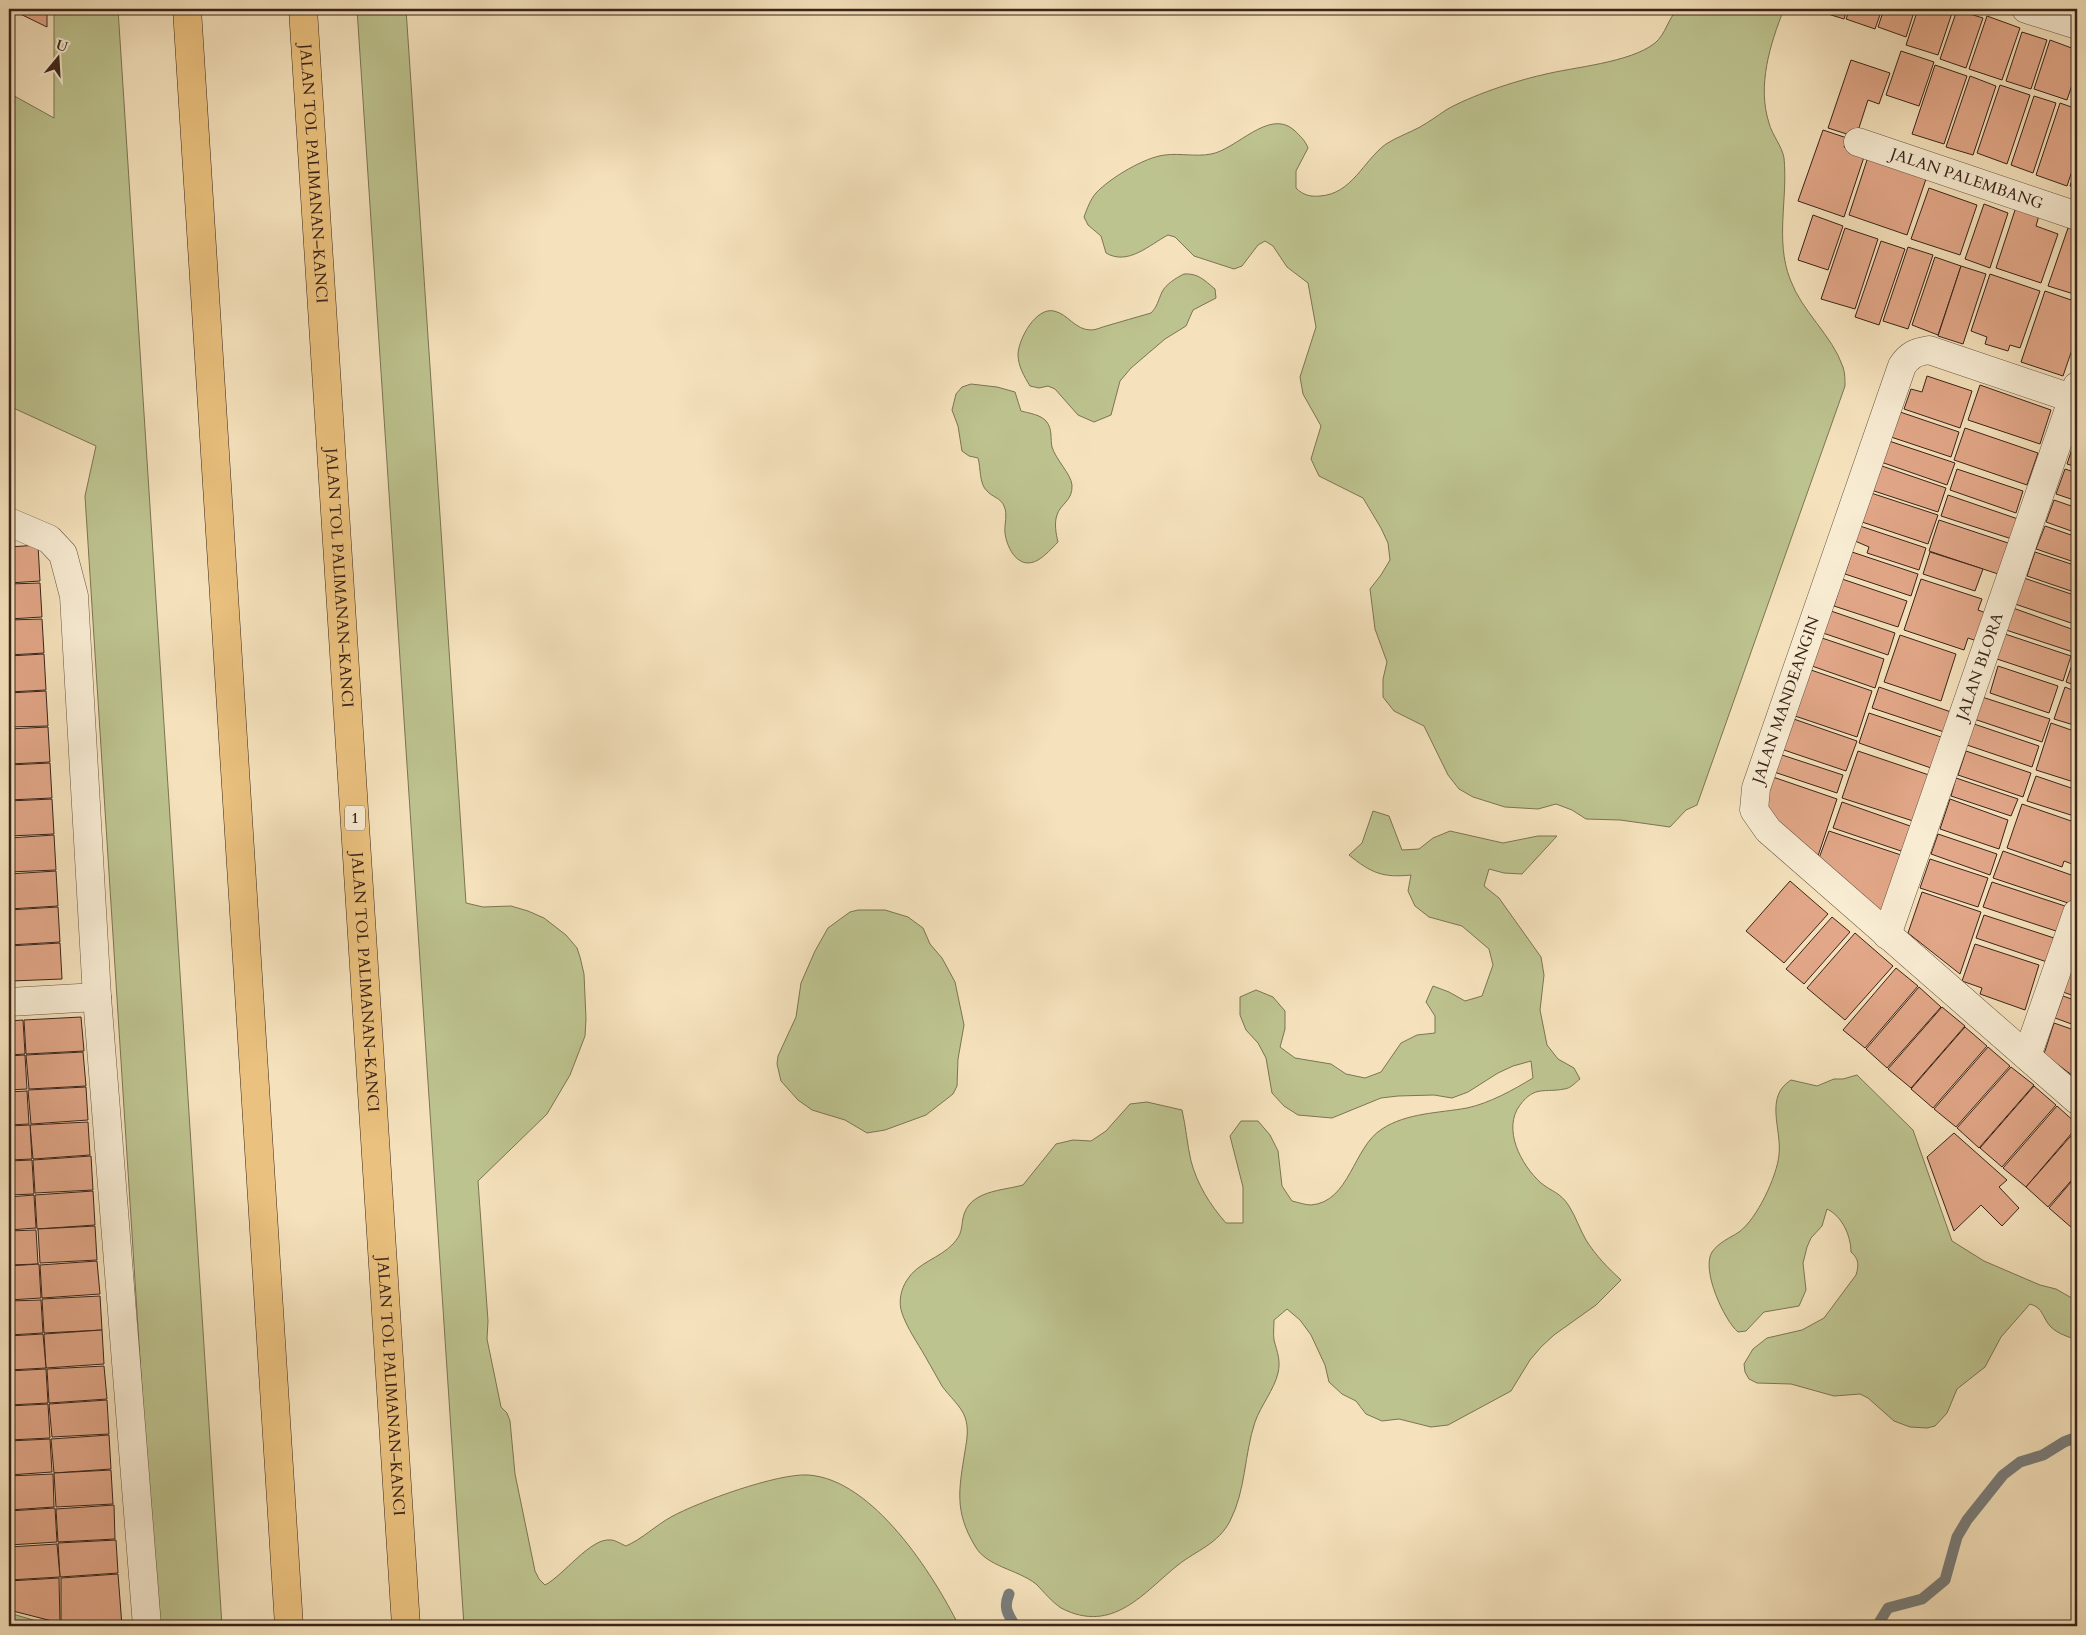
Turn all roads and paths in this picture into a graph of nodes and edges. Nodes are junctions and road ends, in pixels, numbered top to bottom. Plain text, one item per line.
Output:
1 (187, 9) edge
2 (303, 9) edge
3 (2026, 9) edge
4 (2077, 25) edge
5 (1858, 142) dead end
6 (2077, 216) edge
7 (2076, 395) edge
8 (9, 522) edge
9 (2077, 913) edge
10 (1887, 935) junction
11 (97, 997) junction
12 (9, 1002) edge
13 (2027, 1056) junction
14 (2077, 1100) edge
15 (147, 1626) edge
16 (289, 1626) edge
17 (406, 1626) edge

1 - 16 highway
2 - 17 highway, JALAN TOL PALIMANAN–KANCI / 1
3 - 4 street
5 - 6 street, JALAN PALEMBANG
7 - 10 street, JALAN BLORA
7 - 10 street, JALAN MANDEANGIN
8 - 11 street
9 - 13 street
10 - 13 street, JALAN MANDEANGIN
11 - 12 street
11 - 15 street
13 - 14 street, JALAN MANDEANGIN

